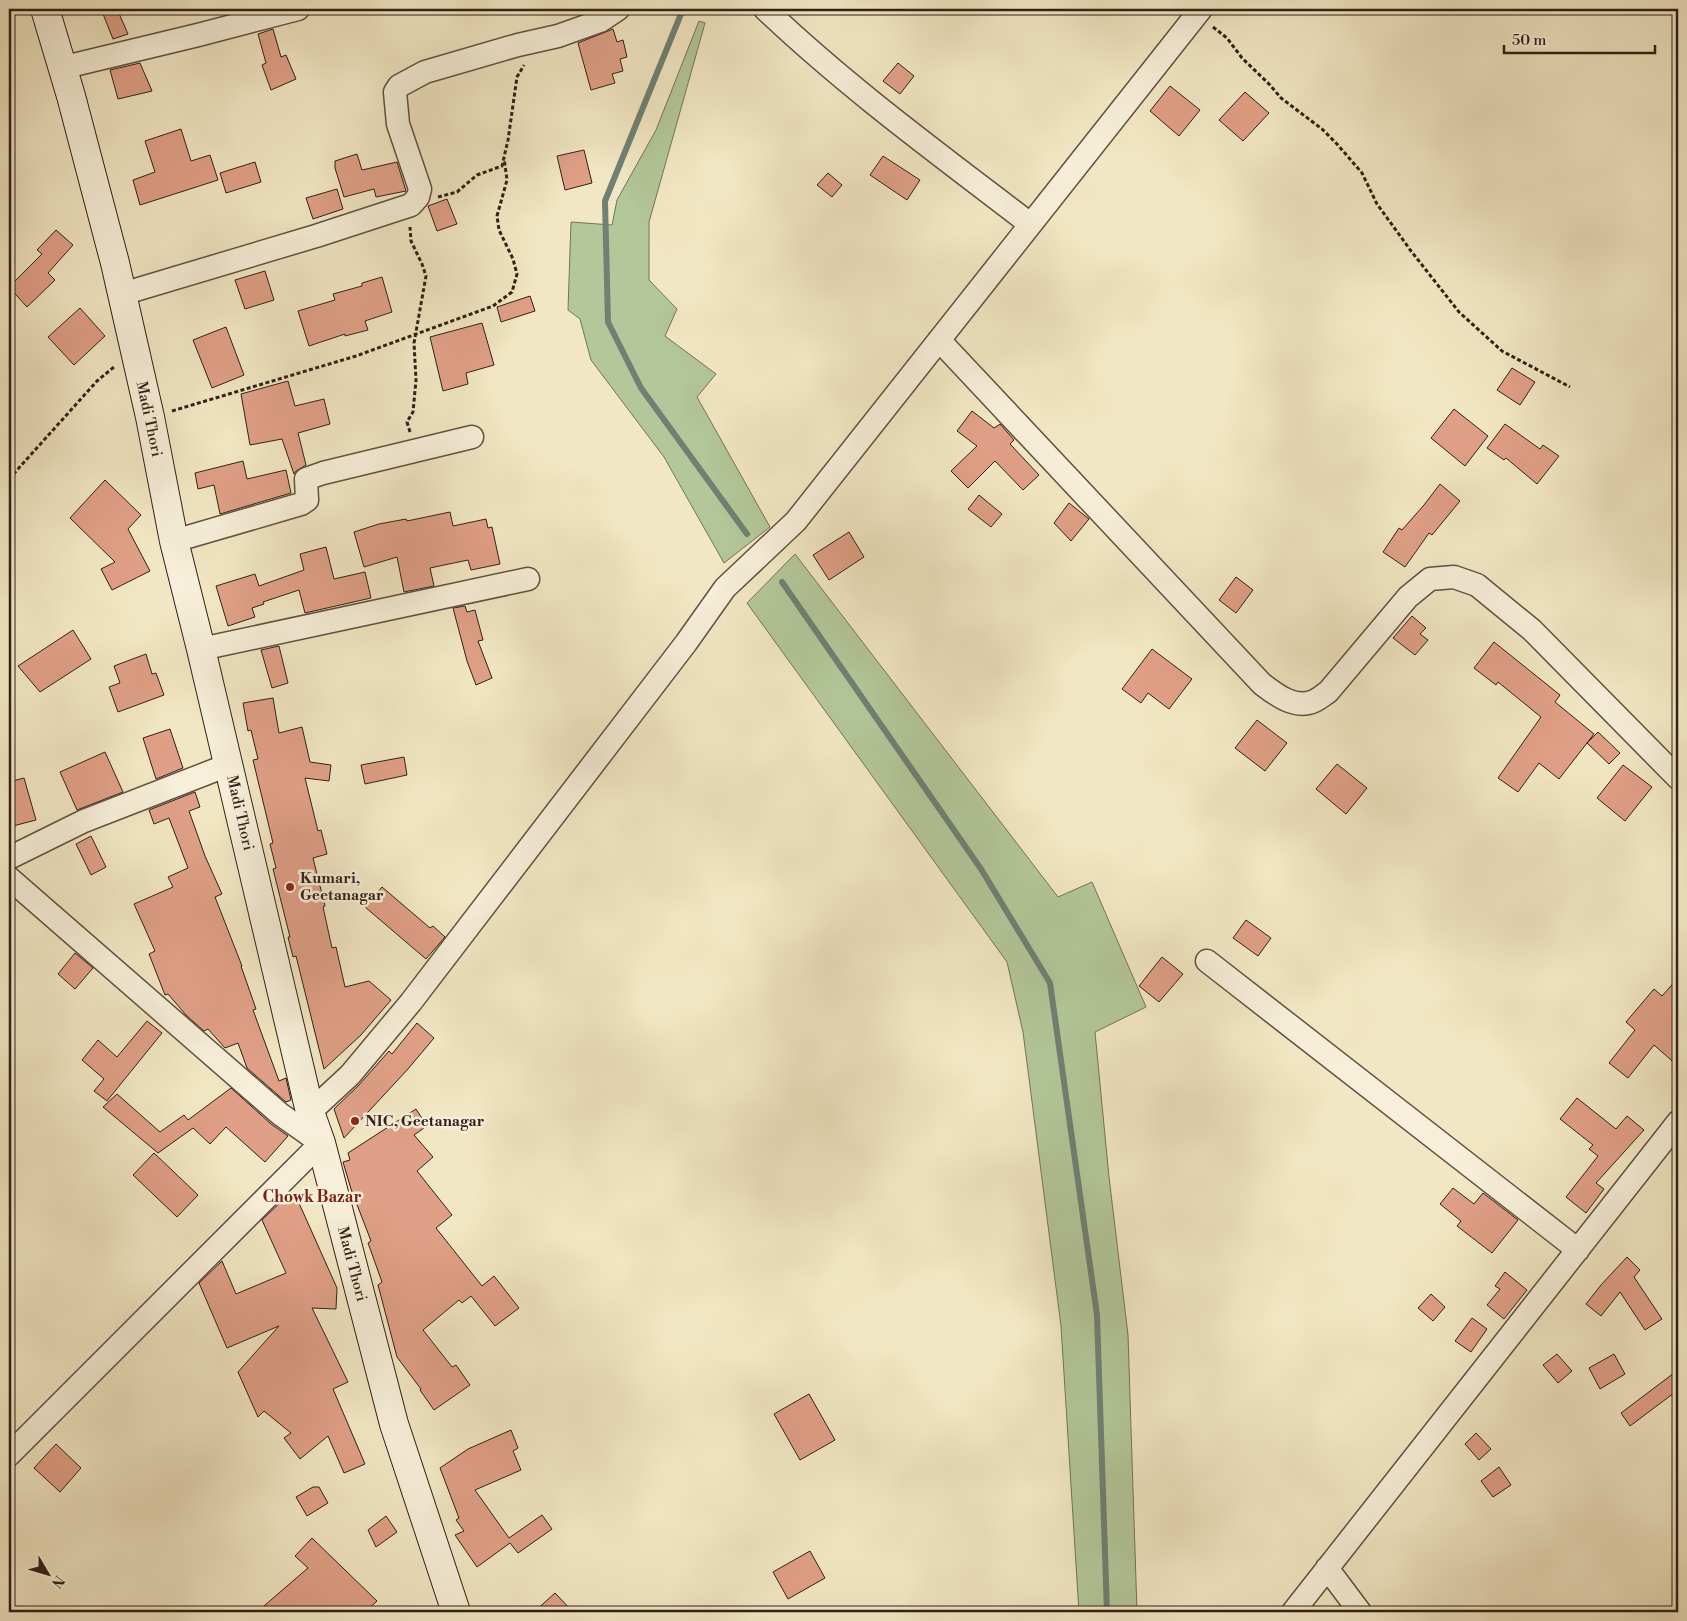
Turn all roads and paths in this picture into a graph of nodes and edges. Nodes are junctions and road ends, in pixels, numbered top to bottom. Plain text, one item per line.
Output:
1 (45, 9) edge
2 (298, 9) edge
3 (618, 9) edge
4 (765, 9) edge
5 (1199, 11) edge
6 (541, 40) junction
7 (62, 68) junction
8 (504, 158) junction
9 (408, 206) junction
10 (1030, 224) junction
11 (122, 294) junction
12 (416, 333) junction
13 (939, 340) junction
14 (138, 364) junction
15 (1570, 387) dead end
16 (150, 417) junction
17 (411, 436) dead end
18 (472, 437) dead end
19 (9, 479) edge
20 (174, 541) junction
21 (528, 579) dead end
22 (201, 649) junction
23 (228, 765) junction
24 (1678, 778) edge
25 (9, 858) edge
26 (9, 878) edge
27 (1207, 961) dead end
28 (310, 1112) junction
29 (1678, 1122) edge
30 (321, 1143) junction
31 (1578, 1250) junction
32 (9, 1455) edge
33 (1327, 1568) junction
34 (456, 1612) edge
35 (1293, 1612) edge
36 (1360, 1612) edge

1 - 7 main road, Madi Thori
2 - 7 street
3 - 6 street
4 - 10 street
5 - 10 street
5 - 15 path
6 - 8 path
6 - 9 street
7 - 11 main road, Madi Thori
8 - 9 path
8 - 12 path
9 - 11 street
9 - 12 path
10 - 13 street
11 - 14 main road, Madi Thori
12 - 16 path
12 - 17 path
13 - 24 street
13 - 28 street
14 - 16 main road, Madi Thori
14 - 19 path
16 - 20 main road, Madi Thori
18 - 20 street
20 - 22 main road, Madi Thori
21 - 22 street
22 - 23 main road, Madi Thori
23 - 25 street
23 - 28 main road, Madi Thori
26 - 30 street
27 - 31 street
28 - 30 main road, Madi Thori
29 - 31 street
30 - 32 street
30 - 34 main road, Madi Thori
31 - 33 street
33 - 35 street
33 - 36 street

